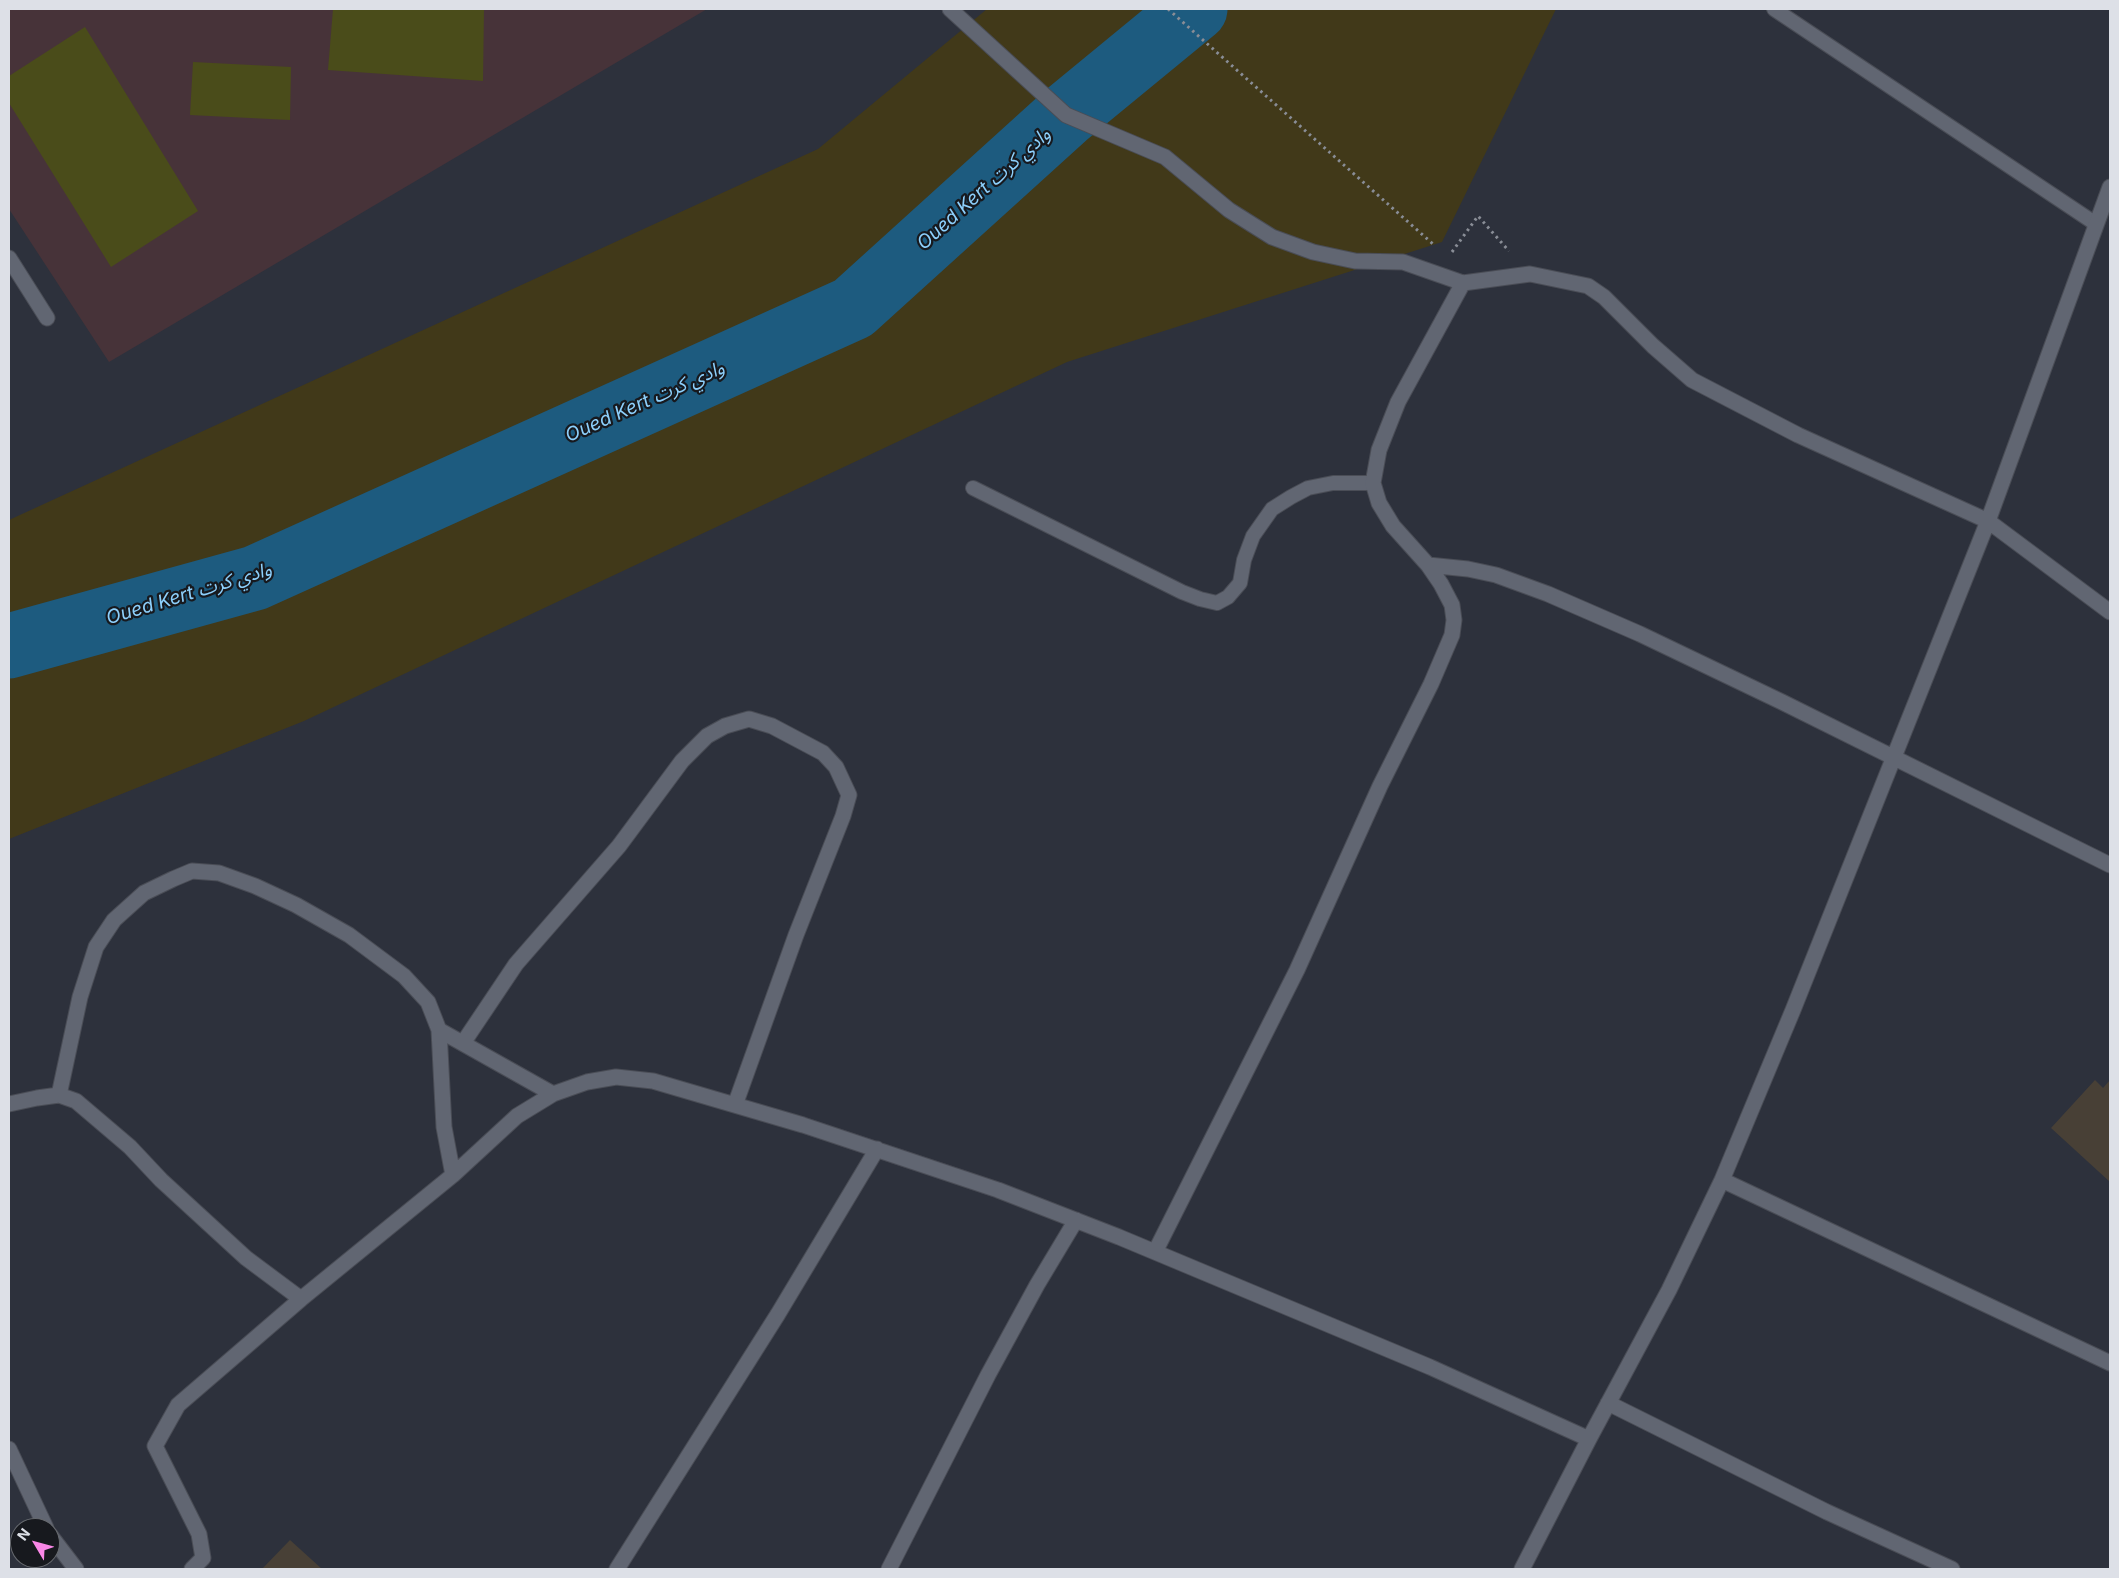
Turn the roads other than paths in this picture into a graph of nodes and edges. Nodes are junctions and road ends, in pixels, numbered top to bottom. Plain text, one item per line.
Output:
1 (950, 9) edge
2 (1774, 9) edge
3 (2110, 187) edge
4 (2096, 224) junction
5 (9, 258) edge
6 (1463, 283) junction
7 (47, 318) dead end
8 (1373, 483) junction
9 (973, 488) dead end
10 (1988, 521) junction
11 (1428, 565) junction
12 (2110, 612) edge
13 (1894, 758) junction
14 (2110, 865) edge
15 (439, 1030) junction
16 (463, 1043) junction
17 (553, 1094) junction
18 (59, 1095) junction
19 (9, 1104) edge
20 (735, 1105) junction
21 (877, 1149) junction
22 (453, 1174) junction
23 (1722, 1180) junction
24 (1076, 1220) junction
25 (1155, 1252) junction
26 (301, 1299) junction
27 (2110, 1363) edge
28 (1608, 1403) junction
29 (1589, 1439) junction
30 (9, 1448) edge
31 (41, 1518) edge
32 (60, 1548) edge
33 (76, 1569) edge
34 (192, 1569) edge
35 (617, 1569) edge
36 (889, 1569) edge
37 (1522, 1569) edge
38 (1952, 1569) edge

1 - 6 street
2 - 4 lane
3 - 4 street
4 - 10 street
5 - 7 street
6 - 8 street
6 - 10 street
8 - 9 lane
8 - 11 street
10 - 12 street
10 - 13 street
11 - 13 street
11 - 25 street
13 - 14 street
13 - 23 street
15 - 16 street
15 - 18 street
15 - 22 street
16 - 17 street
16 - 20 street
17 - 20 street
17 - 22 street
18 - 19 street
18 - 26 street
20 - 21 street
21 - 24 street
21 - 35 street
22 - 26 street
23 - 27 street
23 - 28 street
24 - 25 street
24 - 36 street
25 - 29 street
26 - 34 street
28 - 29 street
28 - 38 street
29 - 37 street
30 - 31 street
32 - 33 street

